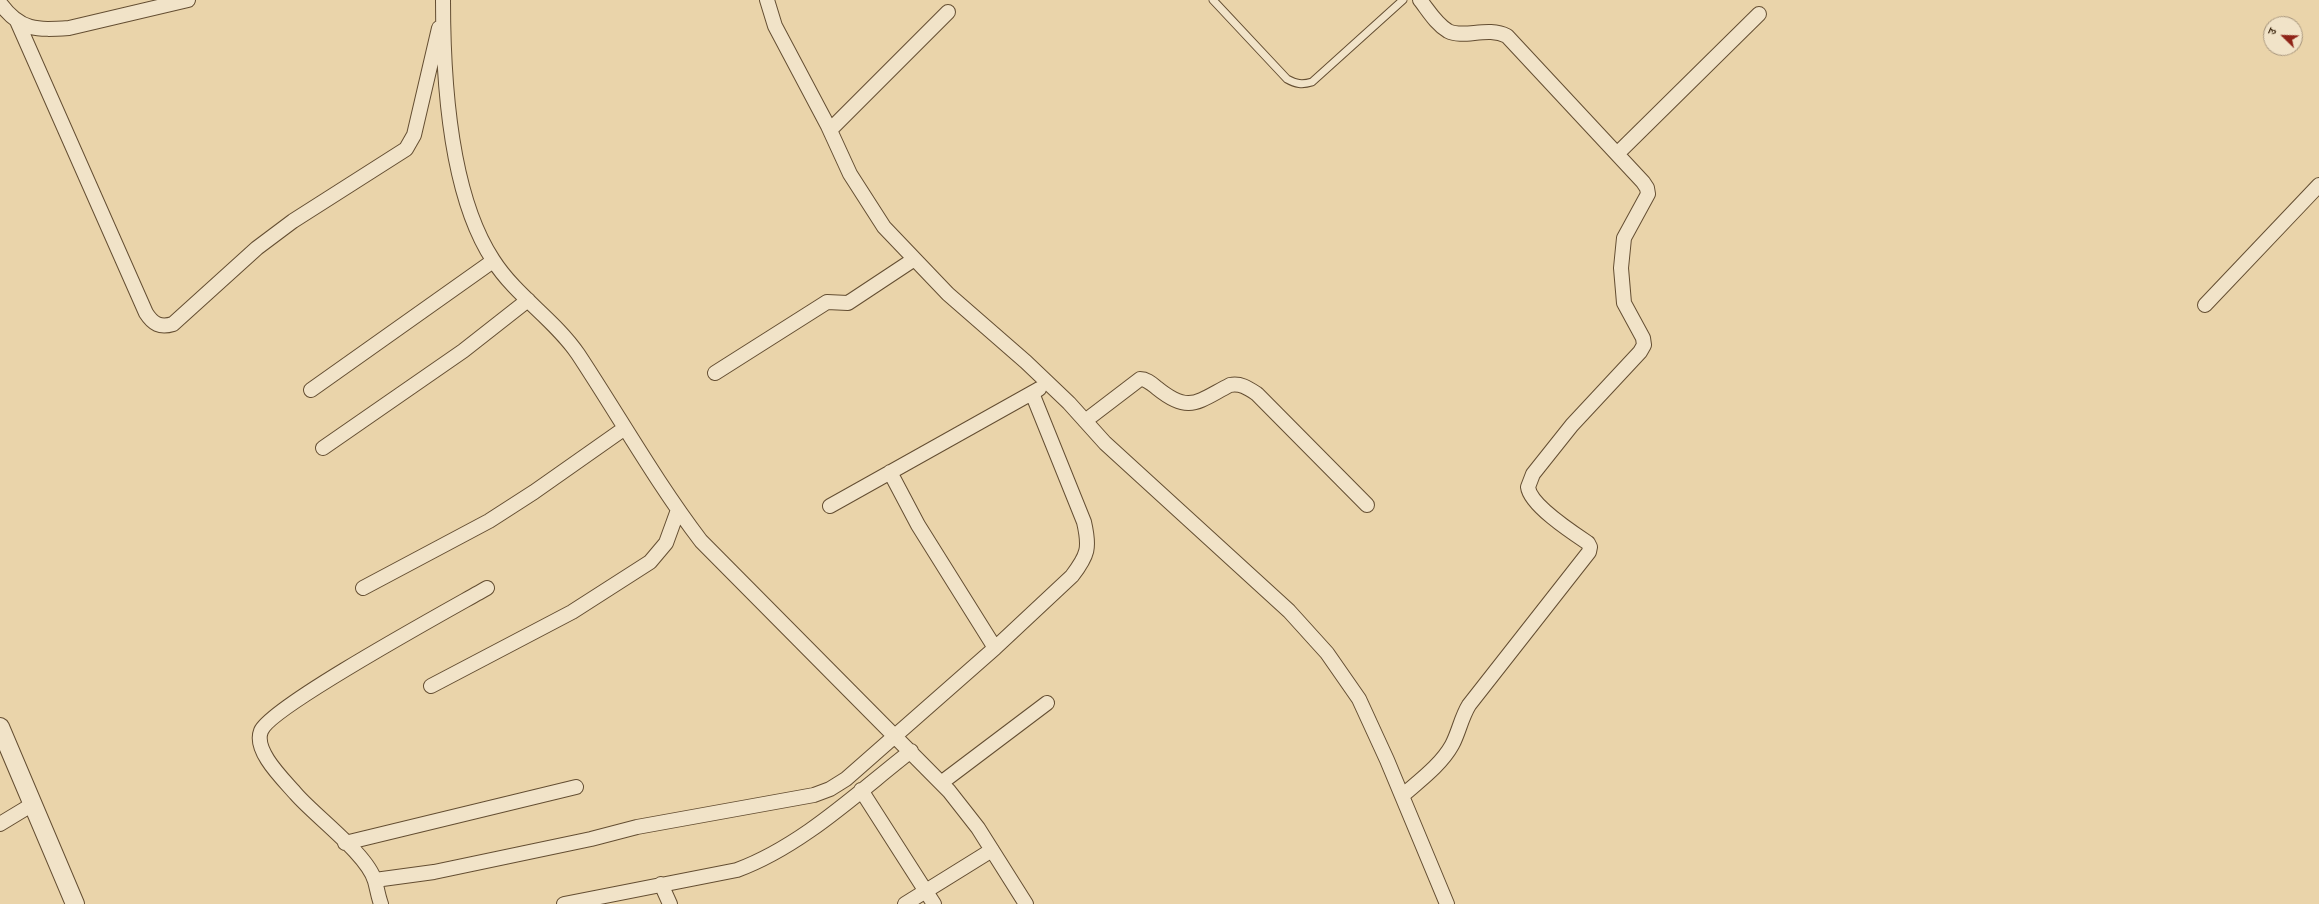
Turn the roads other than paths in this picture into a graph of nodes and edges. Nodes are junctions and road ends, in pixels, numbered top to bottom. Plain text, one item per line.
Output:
1 (188, 0) edge
2 (767, 0) edge
3 (1213, 0) edge
4 (1403, 0) edge
5 (1420, 0) edge
6 (0, 3) edge
7 (443, 5) edge
8 (948, 12) dead end
9 (1759, 14) dead end
10 (17, 21) junction
11 (830, 130) junction
12 (1617, 154) junction
13 (2319, 185) edge
14 (493, 260) junction
15 (913, 260) junction
16 (528, 300) junction
17 (2205, 305) dead end
18 (715, 373) dead end
19 (1039, 389) junction
20 (311, 390) dead end
21 (1085, 422) junction
22 (625, 428) junction
23 (323, 448) dead end
24 (890, 472) junction
25 (1367, 504) dead end
26 (830, 506) dead end
27 (678, 510) junction
28 (363, 588) dead end
29 (487, 588) dead end
30 (995, 648) junction
31 (431, 686) dead end
32 (1047, 703) dead end
33 (0, 727) edge
34 (903, 743) junction
35 (941, 783) junction
36 (576, 787) dead end
37 (861, 790) junction
38 (1402, 796) junction
39 (33, 804) junction
40 (0, 824) edge
41 (345, 843) junction
42 (992, 850) junction
43 (660, 884) junction
44 (377, 891) edge
45 (926, 891) junction
46 (75, 904) edge
47 (564, 904) edge
48 (670, 904) edge
49 (905, 904) edge
50 (934, 904) edge
51 (1026, 904) edge
52 (1447, 904) edge

1 - 10 street
2 - 11 street
3 - 4 lane
5 - 12 street
6 - 10 street
7 - 10 street
7 - 14 street
8 - 11 street
9 - 12 street
11 - 15 street
12 - 38 street
13 - 17 street
14 - 16 street
14 - 20 street
15 - 18 street
15 - 19 street
16 - 22 street
16 - 23 street
19 - 21 street
19 - 24 street
19 - 30 street
21 - 25 street
21 - 38 street
22 - 27 street
22 - 28 street
24 - 26 street
24 - 30 street
27 - 31 street
27 - 34 street
29 - 41 street
30 - 34 street
32 - 35 street
33 - 39 street
34 - 35 street
34 - 37 street
34 - 44 street
35 - 42 street
36 - 41 street
37 - 43 street
37 - 45 street
38 - 52 street
39 - 40 street
39 - 46 street
41 - 44 street
42 - 45 street
42 - 51 street
43 - 47 street
43 - 48 street
45 - 49 street
45 - 50 street

